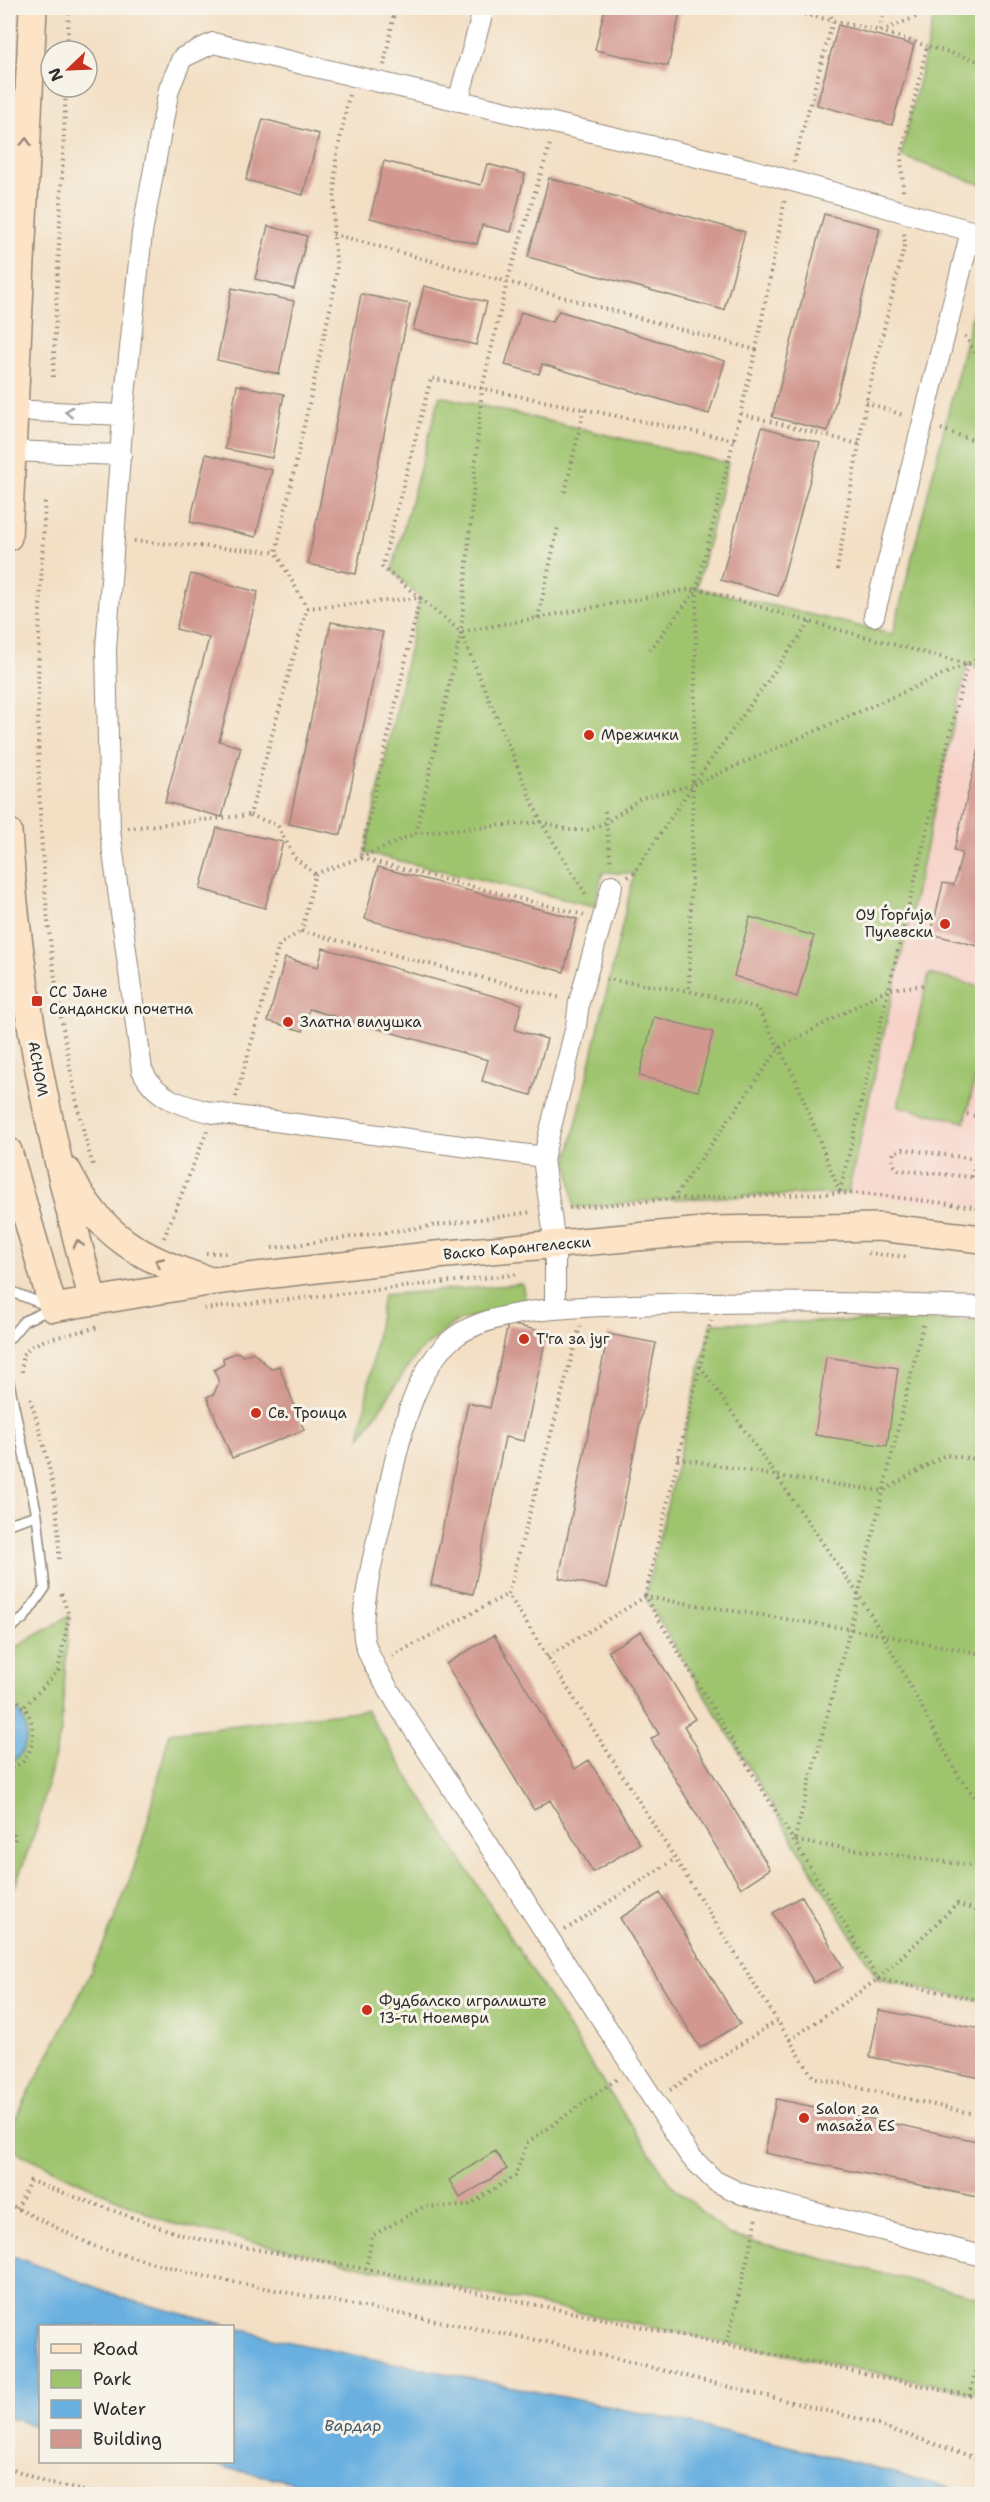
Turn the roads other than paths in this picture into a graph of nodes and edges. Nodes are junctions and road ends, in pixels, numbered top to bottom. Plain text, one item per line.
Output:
1 (33, 8) edge
2 (484, 8) edge
3 (458, 101) junction
4 (11, 410) edge
5 (123, 415) junction
6 (10, 451) edge
7 (121, 455) junction
8 (8, 537) edge
9 (874, 616) dead end
10 (8, 832) edge
11 (612, 885) road end
12 (51, 1132) junction
13 (8, 1151) edge
14 (544, 1156) junction
15 (982, 1239) edge
16 (555, 1244) junction
17 (214, 1281) junction
18 (8, 1292) edge
19 (93, 1301) junction
20 (982, 1307) edge
21 (53, 1308) junction
22 (555, 1308) junction
23 (8, 1340) edge
24 (8, 1378) edge
25 (37, 1515) junction
26 (8, 1524) edge
27 (8, 1630) edge
28 (982, 2256) edge

4 -> 1 street
2 - 3 street
3 - 5 street
3 - 9 street
5 -> 4 street
4 - 6 street
5 - 7 street
6 - 7 street
6 - 8 street
7 - 14 street
10 - 12 street, АСНОМ
11 - 14 street
17 -> 12 street
19 -> 12 street, АСНОМ
13 - 21 street
14 - 16 street
15 - 16 street, Васко Карангелески
16 - 17 street, Васко Карангелески
16 - 22 street
17 - 19 street, Васко Карангелески
18 - 21 lane
19 - 21 street, Васко Карангелески
20 - 22 street
21 - 23 lane
22 - 28 street
24 - 25 lane
25 - 26 lane
25 - 27 lane

